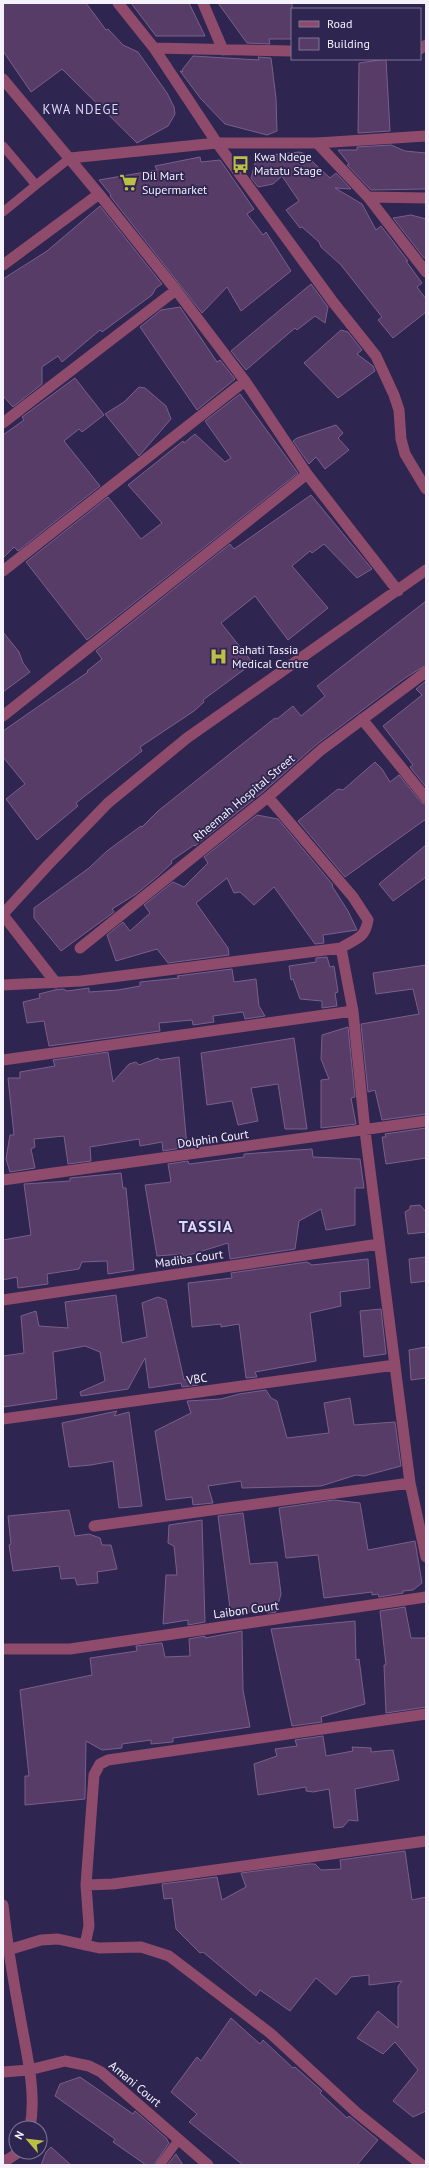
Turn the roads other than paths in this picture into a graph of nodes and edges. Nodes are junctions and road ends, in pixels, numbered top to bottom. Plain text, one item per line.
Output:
1 (118, 3) edge
2 (203, 3) edge
3 (154, 48) junction
4 (223, 50) junction
5 (291, 51) edge
6 (3, 79) edge
7 (426, 136) edge
8 (217, 143) junction
9 (317, 143) junction
10 (3, 146) edge
11 (70, 158) junction
12 (36, 185) junction
13 (99, 194) junction
14 (368, 197) junction
15 (426, 198) edge
16 (3, 212) edge
17 (3, 265) edge
18 (426, 272) edge
19 (176, 290) junction
20 (245, 381) junction
21 (3, 423) edge
22 (307, 474) junction
23 (426, 489) edge
24 (426, 570) edge
25 (3, 571) edge
26 (398, 591) junction
27 (426, 672) edge
28 (3, 716) edge
29 (362, 719) junction
30 (268, 796) junction
31 (426, 798) edge
32 (3, 915) edge
33 (80, 948) dead end
34 (341, 948) junction
35 (56, 983) junction
36 (3, 985) edge
37 (353, 1011) junction
38 (3, 1060) edge
39 (426, 1121) edge
40 (364, 1131) junction
41 (3, 1180) edge
42 (379, 1244) junction
43 (3, 1300) edge
44 (395, 1364) junction
45 (3, 1419) edge
46 (410, 1483) junction
47 (94, 1526) dead end
48 (426, 1557) edge
49 (426, 1597) edge
50 (3, 1649) edge
51 (426, 1714) edge
52 (426, 1841) edge
53 (86, 1885) junction
54 (3, 1905) edge
55 (85, 1945) junction
56 (8, 1950) junction
57 (29, 2070) junction
58 (3, 2072) edge
59 (31, 2120) edge
60 (179, 2140) junction
61 (160, 2165) edge
62 (208, 2165) edge
63 (422, 2165) edge

1 - 3 street
2 - 4 street
3 - 4 street
3 - 8 street
4 - 5 street
6 - 11 street
7 - 9 street
8 - 9 street
8 - 11 street
8 - 23 street
9 - 14 street
10 - 12 lane
11 - 12 lane
11 - 13 street
12 - 16 lane
13 - 17 street
13 - 19 street
14 - 15 street
14 - 18 street
19 - 20 street
19 - 21 street
20 - 22 street
20 - 25 street
22 - 26 street
22 - 28 street
24 - 26 street
26 - 32 street
27 - 29 street, Rheemah Hospital Street
29 - 30 street, Rheemah Hospital Street
29 - 31 street
30 - 33 street, Rheemah Hospital Street
30 - 34 street
32 - 35 street
34 - 35 street
34 - 37 street
35 - 36 street
37 - 38 street
37 - 40 street
39 - 40 street, Dolphin Court
40 - 41 street, Dolphin Court
40 - 42 street
42 - 43 street, Madiba Court
42 - 44 street
44 - 45 street, VBC
44 - 46 street
46 - 47 street
46 - 48 street
49 - 50 street, Laibon Court
51 - 53 street
52 - 53 street
53 - 55 street
54 - 56 street
55 - 56 street
55 - 63 street
56 - 57 street
57 - 58 street, Amani Court
57 - 59 street
57 - 60 street, Amani Court
60 - 61 lane
60 - 62 street, Amani Court

